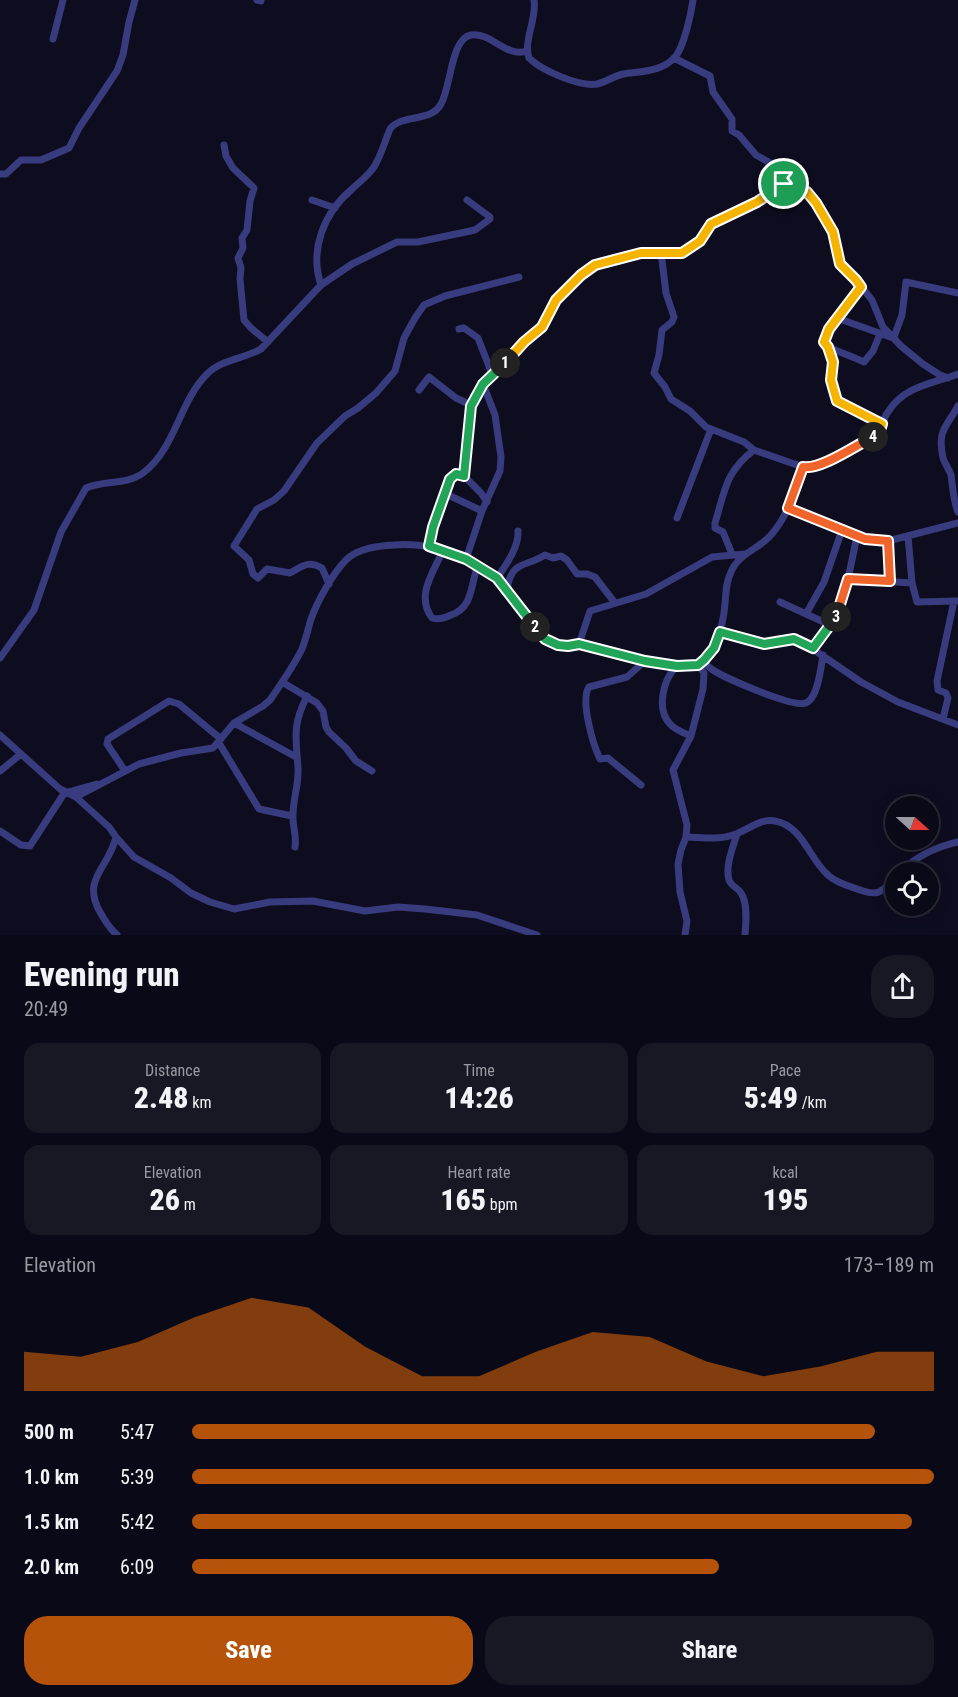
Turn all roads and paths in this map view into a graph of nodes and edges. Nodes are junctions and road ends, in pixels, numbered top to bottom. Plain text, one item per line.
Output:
1 (63, 0) edge
2 (135, 0) edge
3 (534, 0) edge
4 (693, 0) edge
5 (53, 39) dead end
6 (527, 51) junction
7 (674, 58) junction
8 (224, 145) dead end
9 (0, 174) edge
10 (784, 184) junction
11 (312, 200) dead end
12 (467, 200) dead end
13 (335, 208) junction
14 (661, 252) junction
15 (519, 277) dead end
16 (321, 285) junction
17 (861, 287) junction
18 (958, 293) edge
19 (837, 318) junction
20 (459, 329) dead end
21 (880, 334) junction
22 (895, 338) junction
23 (268, 342) junction
24 (828, 347) junction
25 (492, 374) junction
26 (958, 374) edge
27 (948, 378) junction
28 (483, 384) junction
29 (419, 390) dead end
30 (471, 405) junction
31 (958, 406) edge
32 (882, 424) junction
33 (711, 429) junction
34 (754, 450) junction
35 (803, 467) junction
36 (464, 476) junction
37 (444, 493) junction
38 (487, 502) junction
39 (788, 508) junction
40 (482, 511) junction
41 (958, 512) edge
42 (676, 518) dead end
43 (958, 523) edge
44 (842, 530) junction
45 (518, 531) dead end
46 (858, 536) junction
47 (908, 536) junction
48 (888, 541) junction
49 (429, 546) junction
50 (442, 550) junction
51 (732, 554) junction
52 (745, 554) junction
53 (466, 559) junction
54 (478, 566) junction
55 (497, 578) junction
56 (848, 579) junction
57 (890, 581) junction
58 (912, 583) junction
59 (329, 584) junction
60 (507, 589) junction
61 (956, 601) edge
62 (780, 602) dead end
63 (615, 603) junction
64 (807, 614) junction
65 (830, 625) junction
66 (720, 632) junction
67 (579, 644) junction
68 (813, 648) junction
69 (823, 655) junction
70 (0, 658) edge
71 (645, 661) junction
72 (701, 663) junction
73 (677, 666) junction
74 (282, 682) junction
75 (307, 696) junction
76 (943, 719) junction
77 (234, 723) junction
78 (958, 725) edge
79 (0, 735) edge
80 (691, 736) junction
81 (220, 741) junction
82 (21, 754) junction
83 (296, 757) junction
84 (0, 771) edge
85 (125, 771) junction
86 (372, 771) dead end
87 (103, 783) junction
88 (641, 785) dead end
89 (67, 792) junction
90 (76, 797) junction
91 (292, 816) junction
92 (0, 831) edge
93 (736, 834) junction
94 (116, 837) junction
95 (686, 837) junction
96 (958, 842) edge
97 (295, 847) dead end
98 (910, 862) edge
99 (885, 889) edge
100 (117, 935) edge
101 (537, 935) edge
102 (685, 935) edge
103 (745, 935) edge

1 - 5 street
2 - 9 street
3 - 6 street
4 - 7 street
6 - 7 street
6 - 13 street
7 - 10 street
8 - 23 street
10 - 14 street
10 - 17 street
11 - 13 street
12 - 16 street
13 - 16 street
14 - 25 street
14 - 33 street
15 - 59 street
16 - 23 street
17 - 19 street
17 - 22 street
18 - 22 street
19 - 21 street
19 - 24 street
20 - 25 street
21 - 22 street
21 - 24 street
22 - 27 street
23 - 70 street
24 - 32 street
25 - 28 street
26 - 27 street
27 - 32 street
28 - 30 street
28 - 38 street
29 - 30 street
30 - 36 street
31 - 41 street
32 - 35 street
33 - 34 street
33 - 42 street
34 - 35 street
34 - 51 street
35 - 39 street
36 - 37 street
36 - 38 street
37 - 40 street
37 - 49 street
38 - 40 street
39 - 44 street
39 - 52 street
40 - 53 street
43 - 47 street
44 - 46 street
44 - 64 street
45 - 55 street
46 - 48 street
46 - 56 street
47 - 48 street
47 - 58 street
48 - 57 street
49 - 50 street
49 - 59 street
50 - 53 street
50 - 54 street
51 - 52 street
51 - 63 street
52 - 66 street
53 - 54 street
54 - 55 street
55 - 60 street
56 - 57 street
56 - 65 street
57 - 58 street
58 - 61 street
59 - 74 street
60 - 63 street
60 - 67 street
61 - 76 street
62 - 64 street
63 - 67 street
64 - 65 street
65 - 68 street
66 - 68 street
66 - 72 street
67 - 71 street
68 - 69 street
69 - 72 street
69 - 76 street
71 - 73 street
71 - 88 street
72 - 73 street
72 - 80 street
73 - 80 street
74 - 75 street
74 - 77 street
75 - 83 street
75 - 86 street
76 - 78 street
77 - 81 street
77 - 83 street
79 - 82 street
80 - 95 street
81 - 85 street
81 - 85 street
81 - 91 street
82 - 84 street
82 - 89 street
83 - 91 street
85 - 87 street
87 - 89 street
87 - 90 street
89 - 90 street
89 - 92 street
90 - 94 street
91 - 97 street
93 - 95 street
93 - 99 street
93 - 103 street
94 - 100 street
94 - 101 street
95 - 102 street
96 - 98 street

